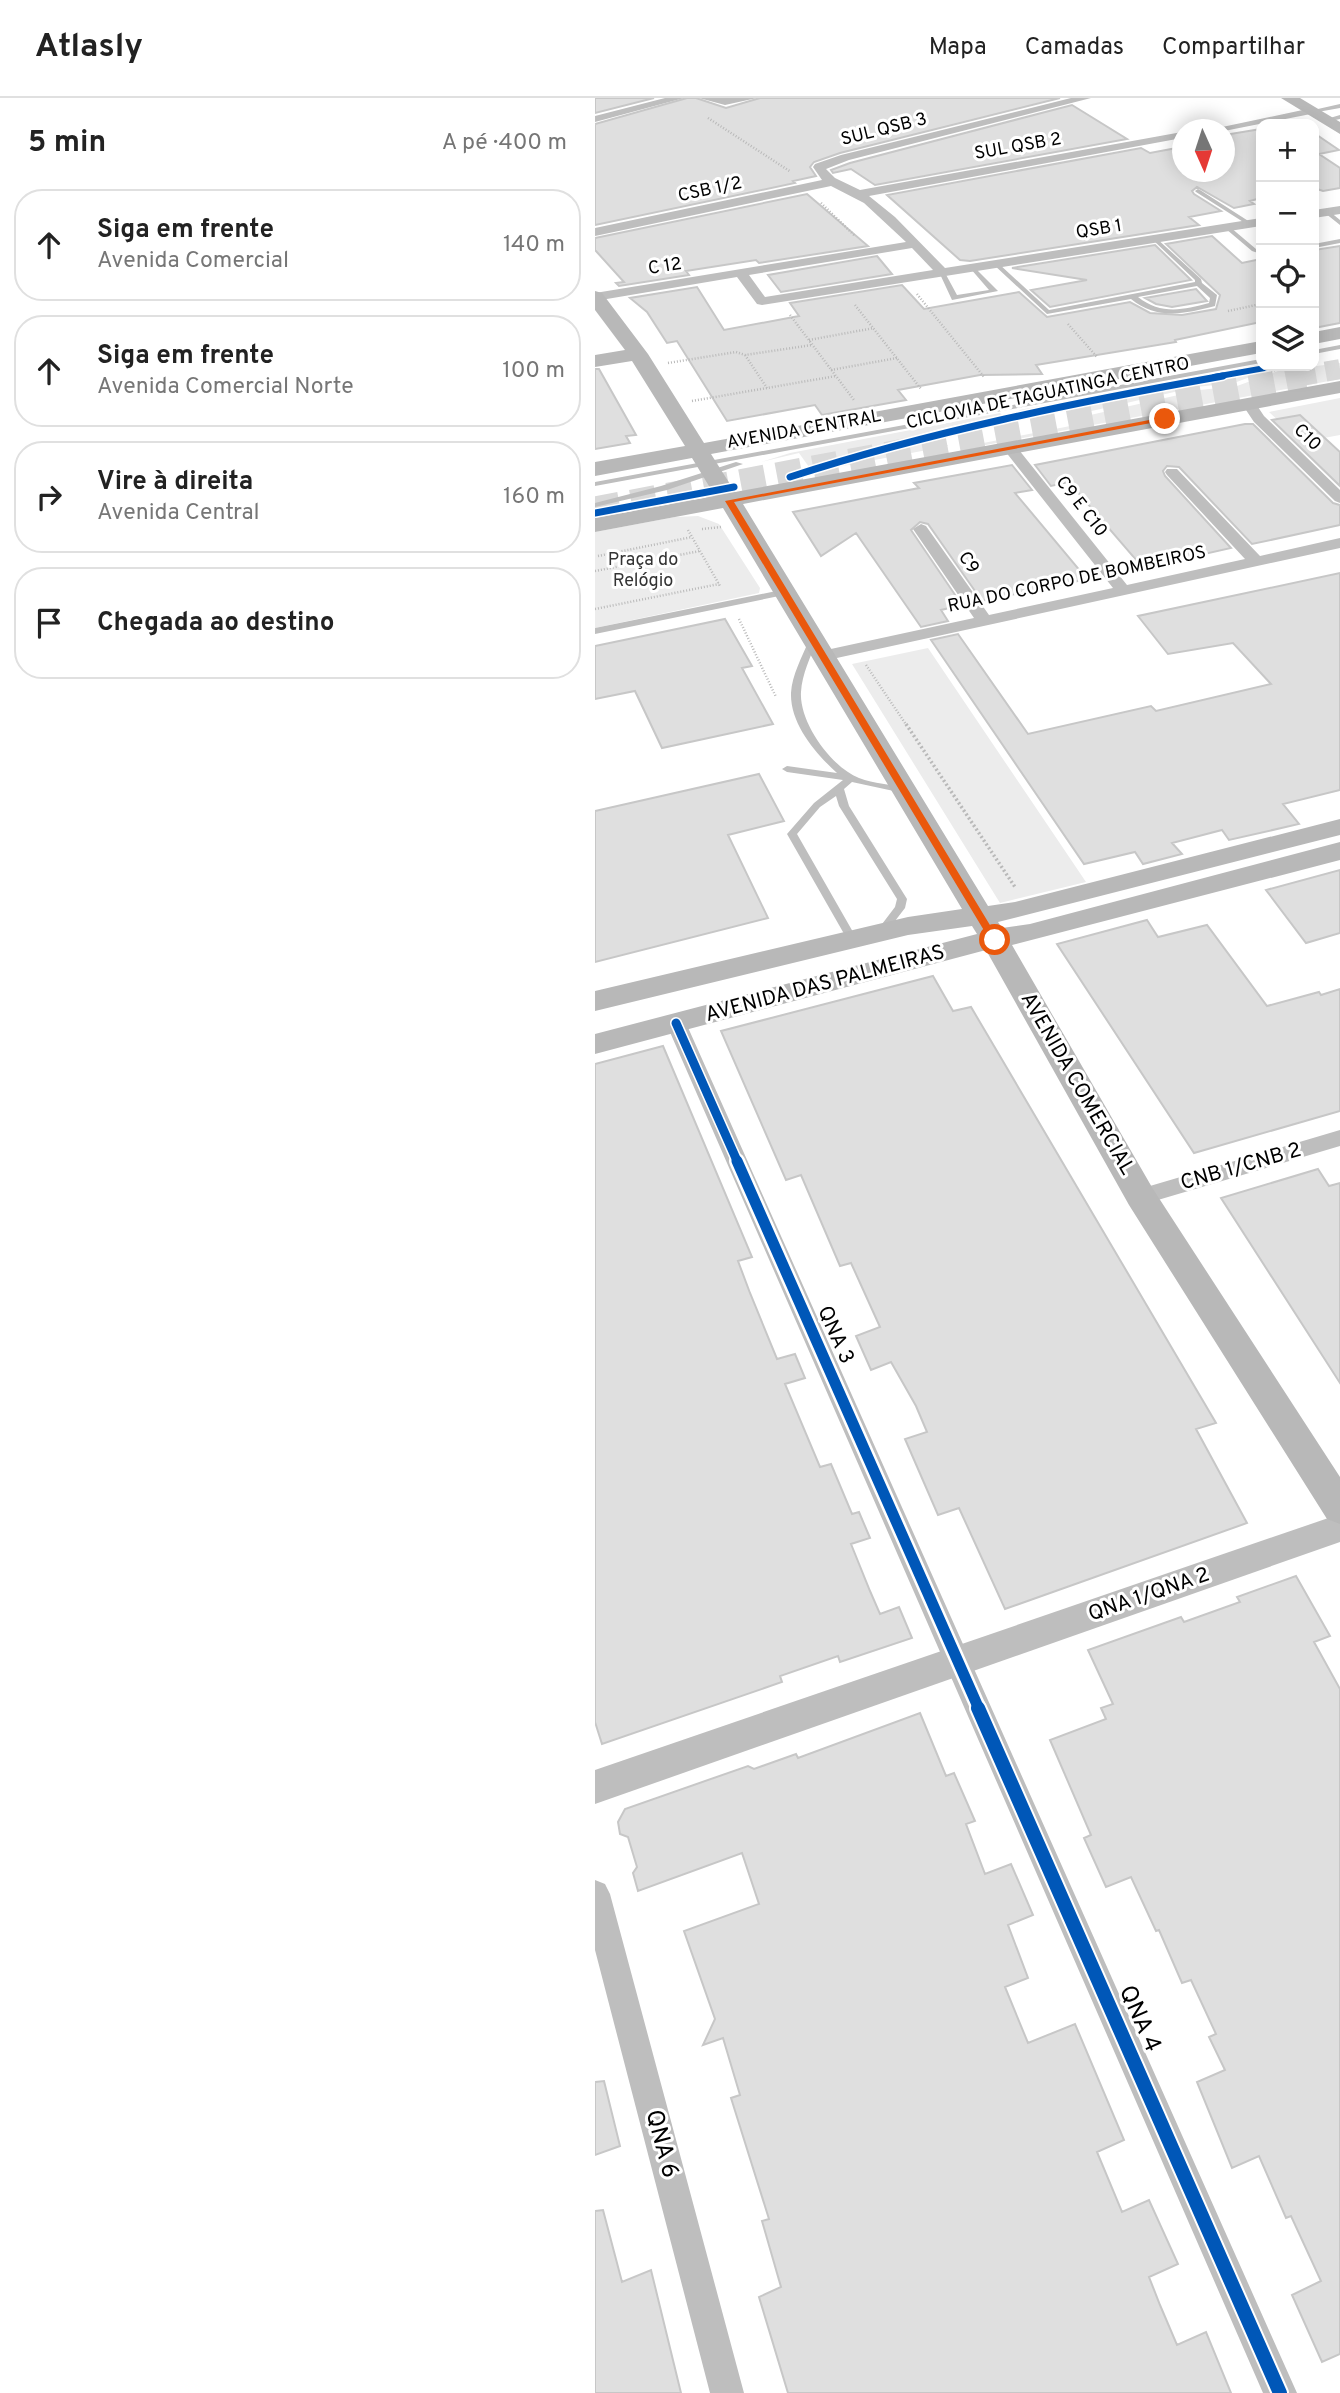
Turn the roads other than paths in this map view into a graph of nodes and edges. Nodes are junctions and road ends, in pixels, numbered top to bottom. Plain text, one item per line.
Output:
1 (678, 98) edge
2 (705, 98) edge
3 (751, 98) edge
4 (1084, 98) edge
5 (1289, 98) edge
6 (1340, 106) edge
7 (595, 119) edge
8 (1330, 119) edge
9 (1235, 128) edge
10 (1172, 137) edge
11 (832, 182) junction
12 (1198, 191) dead end
13 (859, 194) junction
14 (1327, 212) edge
15 (1256, 223) edge
16 (1340, 223) edge
17 (1228, 228) junction
18 (595, 232) edge
19 (1155, 239) junction
20 (1340, 241) edge
21 (914, 244) junction
22 (1319, 245) edge
23 (1256, 251) edge
24 (996, 264) junction
25 (972, 268) junction
26 (942, 272) junction
27 (740, 273) junction
28 (1198, 284) junction
29 (595, 297) edge
30 (1134, 298) junction
31 (1340, 333) edge
32 (1319, 337) edge
33 (1340, 347) edge
34 (1319, 351) edge
35 (638, 354) junction
36 (595, 361) edge
37 (1256, 363) edge
38 (1256, 363) edge
39 (1340, 387) edge
40 (1249, 404) junction
41 (1010, 448) junction
42 (704, 460) junction
43 (595, 469) edge
44 (1172, 472) dead end
45 (595, 484) edge
46 (727, 497) junction
47 (1340, 498) edge
48 (595, 505) edge
49 (595, 525) edge
50 (921, 529) dead end
51 (1340, 543) edge
52 (1256, 561) junction
53 (1123, 590) junction
54 (786, 592) junction
55 (984, 620) junction
56 (595, 631) edge
57 (818, 648) junction
58 (787, 769) dead end
59 (850, 778) junction
60 (839, 789) junction
61 (902, 790) junction
62 (1340, 827) edge
63 (1340, 851) edge
64 (986, 927) junction
65 (880, 932) junction
66 (852, 939) junction
67 (739, 967) junction
68 (595, 1001) edge
69 (758, 1001) junction
70 (677, 1023) junction
71 (595, 1044) edge
72 (1340, 1138) edge
73 (1141, 1196) junction
74 (1340, 1508) edge
75 (1340, 1528) edge
76 (959, 1662) junction
77 (595, 1787) edge
78 (595, 1894) edge
79 (727, 2393) edge
80 (1280, 2393) edge

1 - 7 street
2 - 3 street
4 - 11 street, SUL QSB 3
5 - 8 main road
6 - 8 lane
8 - 9 street
10 - 13 street, SUL QSB 2
11 - 13 street
11 - 18 street, CSB 1/2
12 - 15 lane
13 - 21 street
14 - 16 lane
15 - 17 street, QSB 1
17 - 19 street, QSB 1
17 - 23 lane
19 - 24 street, QSB 1
19 - 28 lane
20 - 22 lane
21 - 26 street
21 - 27 street, C 12
24 - 25 street, QSB 1
24 - 30 lane
25 - 26 street, QSB 1
25 - 26 lane
26 - 27 street, QSB 1
27 - 29 street, C 12
28 - 30 lane
28 - 30 lane
29 - 35 main road
31 - 32 main road
33 - 34 lane
35 - 36 main road
35 - 42 main road
37 - 42 main road, AVENIDA CENTRAL
38 - 42 lane
39 - 40 main road
40 - 41 main road
40 - 47 street, C10
41 - 46 main road
41 - 53 street, C9 E C10
42 - 43 main road, AVENIDA CENTRAL
42 - 45 lane
42 - 46 main road
42 - 48 lane
44 - 52 street
46 - 49 main road
46 - 54 main road, AVENIDA COMERCIAL
50 - 55 street, C9
51 - 52 street, RUA DO CORPO DE BOMBEIROS
52 - 53 street, RUA DO CORPO DE BOMBEIROS
53 - 55 street, RUA DO CORPO DE BOMBEIROS
54 - 56 lane
54 - 57 main road, AVENIDA COMERCIAL
55 - 57 street, RUA DO CORPO DE BOMBEIROS
57 - 59 lane
57 - 61 main road, AVENIDA COMERCIAL
58 - 59 lane
59 - 60 lane
59 - 61 lane
60 - 65 lane
60 - 66 lane
61 - 64 main road, AVENIDA COMERCIAL
62 - 64 main road, AVENIDA DAS PALMEIRAS
63 - 64 main road, AVENIDA DAS PALMEIRAS
64 - 65 main road, AVENIDA DAS PALMEIRAS
64 - 69 main road, AVENIDA DAS PALMEIRAS
64 - 73 main road, AVENIDA COMERCIAL
65 - 66 main road, AVENIDA DAS PALMEIRAS
66 - 67 main road, AVENIDA DAS PALMEIRAS
67 - 68 main road, AVENIDA DAS PALMEIRAS
67 - 69 main road
69 - 70 main road, AVENIDA DAS PALMEIRAS
70 - 71 main road, AVENIDA DAS PALMEIRAS
70 - 76 street, QNA 3
72 - 73 street, CNB 1/CNB 2
73 - 74 main road, AVENIDA COMERCIAL
75 - 76 street, QNA 1/QNA 2
76 - 77 street, QNA 1/QNA 2
76 - 80 street, QNA 4
78 - 79 street, QNA 6

